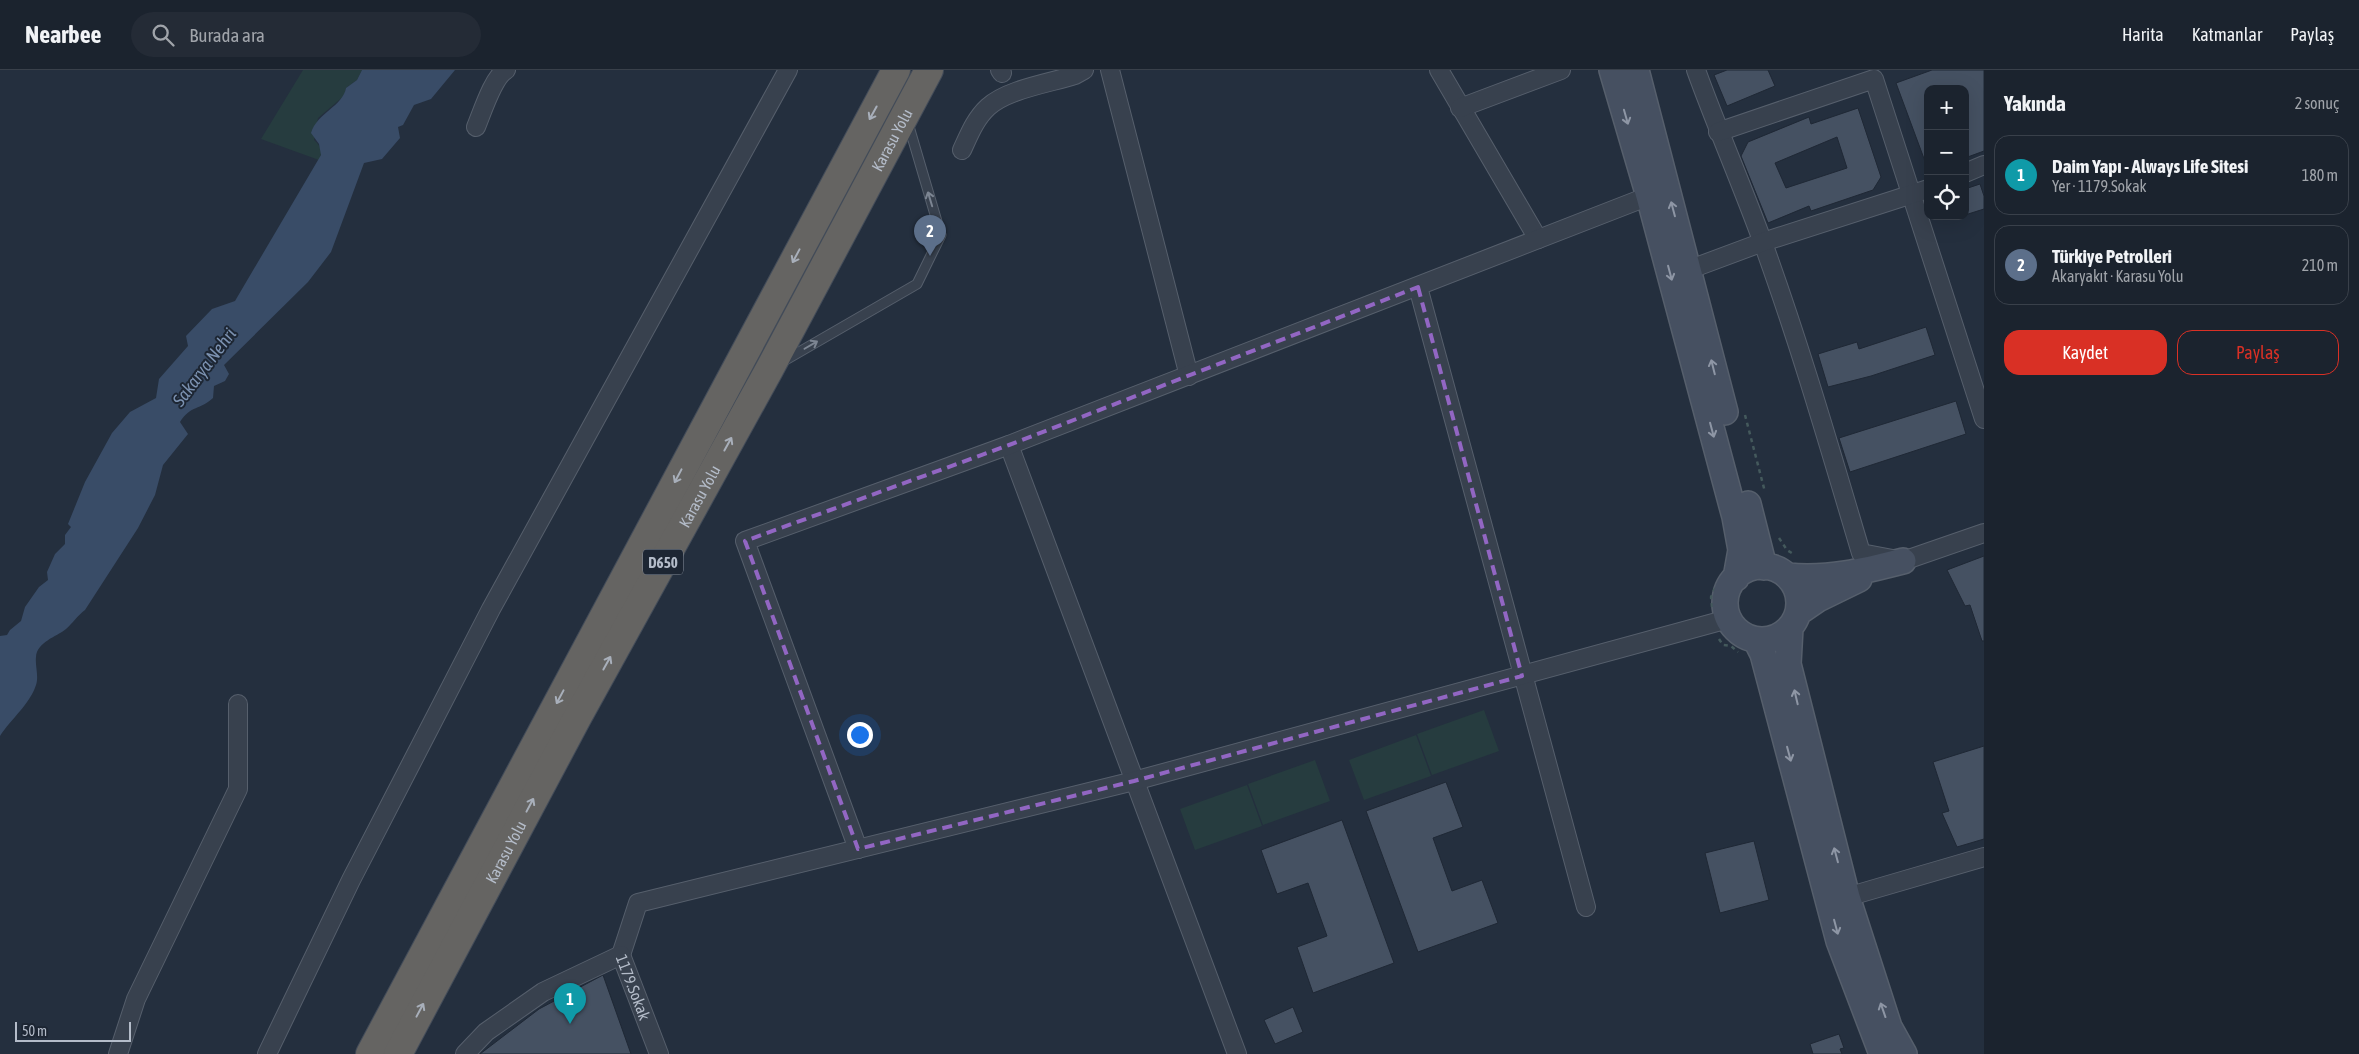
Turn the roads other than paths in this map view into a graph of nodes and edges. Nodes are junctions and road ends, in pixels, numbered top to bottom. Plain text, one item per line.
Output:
1 (506, 70) edge
2 (788, 70) edge
3 (896, 70) edge
4 (929, 70) edge
5 (1084, 70) edge
6 (1110, 70) edge
7 (1439, 70) edge
8 (1561, 70) edge
9 (1612, 70) edge
10 (1636, 70) edge
11 (1696, 70) edge
12 (1460, 108) junction
13 (905, 115) junction
14 (476, 127) dead end
15 (1718, 132) junction
16 (962, 150) dead end
17 (1984, 165) edge
18 (1969, 171) edge
19 (1924, 191) edge
20 (1649, 196) junction
21 (1911, 196) junction
22 (1538, 239) junction
23 (1763, 242) junction
24 (1688, 270) junction
25 (1418, 287) junction
26 (769, 370) junction
27 (1189, 376) junction
28 (1984, 419) edge
29 (1008, 445) junction
30 (1984, 534) edge
31 (1903, 561) junction
32 (1764, 567) junction
33 (1794, 567) junction
34 (1736, 578) junction
35 (1728, 619) junction
36 (1794, 620) junction
37 (1756, 640) junction
38 (1522, 676) junction
39 (238, 704) dead end
40 (1134, 781) junction
41 (858, 849) junction
42 (1984, 857) edge
43 (1847, 897) junction
44 (1586, 907) dead end
45 (620, 955) junction
46 (118, 1054) edge
47 (267, 1054) edge
48 (370, 1054) edge
49 (398, 1054) edge
50 (465, 1054) edge
51 (659, 1054) edge
52 (1236, 1054) edge
53 (1882, 1054) edge
54 (1904, 1054) edge

1 - 14 street
2 - 47 street
3 -> 48 highway
4 - 13 highway, Karasu Yolu / D650
5 - 16 street
6 - 27 street
7 - 12 street
8 - 12 street
9 -> 20 main road
24 -> 10 main road
11 - 15 street
12 - 22 street
13 - 26 highway, Karasu Yolu / D650
26 -> 13 lane
15 - 21 street
15 - 23 street
17 - 18 street
19 - 21 street
20 - 22 street
20 -> 34 main road
21 - 23 street
21 - 28 street
22 - 25 street
23 - 24 street
23 - 31 street
32 -> 24 main road
25 - 27 street
25 - 38 street
49 -> 26 highway, Karasu Yolu / D650
27 - 29 street
29 - 40 street
29 - 41 street
30 - 31 street
31 - 33 main road
31 - 36 main road
32 - 33 main road
32 - 34 main road
33 - 36 main road
34 - 35 main road
35 - 37 main road
35 - 38 street
36 - 37 main road
43 -> 36 main road
37 -> 53 main road
38 - 40 street
38 - 44 street
39 - 46 street
40 - 41 street
40 - 52 street
41 - 45 street
42 - 43 street
54 -> 43 main road
45 - 50 street, 1179.Sokak
45 - 51 street, 1179.Sokak

